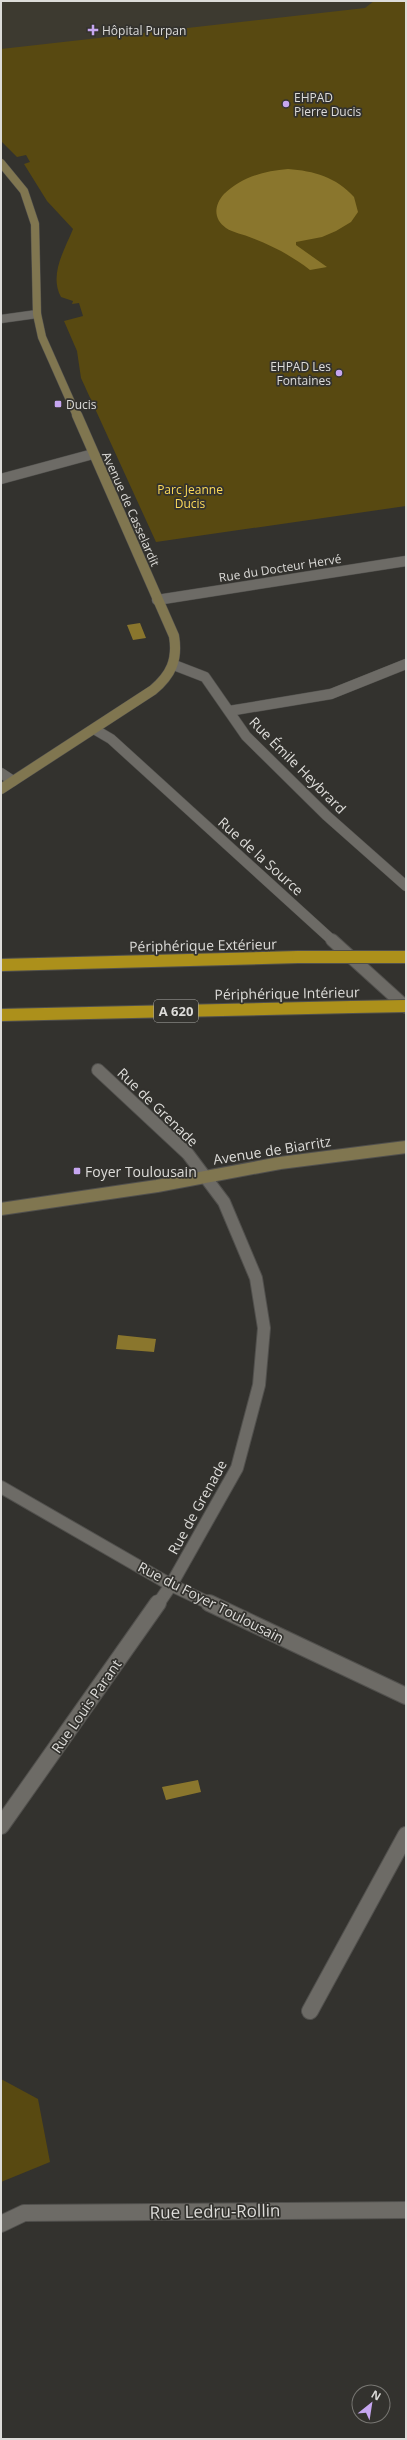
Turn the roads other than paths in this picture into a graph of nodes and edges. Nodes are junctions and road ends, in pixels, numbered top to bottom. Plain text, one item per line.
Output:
1 (1, 163) edge
2 (37, 314) junction
3 (1, 319) edge
4 (93, 454) junction
5 (1, 479) edge
6 (406, 561) edge
7 (157, 600) junction
8 (406, 664) edge
9 (174, 665) junction
10 (228, 711) junction
11 (94, 729) junction
12 (1, 773) edge
13 (13, 781) junction
14 (1, 789) edge
15 (406, 886) edge
16 (406, 957) edge
17 (1, 964) edge
18 (406, 1006) edge
19 (1, 1015) edge
20 (98, 1070) dead end
21 (406, 1147) edge
22 (204, 1176) junction
23 (1, 1209) edge
24 (1, 1486) edge
25 (171, 1585) junction
26 (406, 1696) edge
27 (1, 1826) edge
28 (406, 1835) edge
29 (310, 2011) dead end
30 (406, 2210) edge
31 (1, 2224) edge

1 - 2 street, Avenue de Casselardit
2 - 3 street
2 - 4 street, Avenue de Casselardit
4 - 5 street
4 - 7 street, Avenue de Casselardit
6 - 7 street, Rue du Docteur Hervé
7 - 9 street, Avenue de Casselardit
8 - 10 street
9 - 10 street, Rue Émile Heybrard
9 - 11 street, Avenue de Casselardit
10 - 15 street, Rue Émile Heybrard
11 - 13 street, Avenue de Casselardit
11 - 18 street, Rue de la Source
12 - 13 street
13 - 14 street, Avenue de Casselardit
16 - 17 highway, Périphérique Extérieur, bridge
18 - 19 highway, Périphérique Intérieur / A 620, bridge
20 - 22 street, Rue de Grenade
21 - 22 street, Avenue de Biarritz
22 - 23 street, Avenue de Biarritz
22 - 25 street, Rue de Grenade
24 - 25 street, Rue du Foyer Toulousain
25 - 26 street, Rue du Foyer Toulousain
25 - 27 street, Rue Louis Parant
28 - 29 street
30 - 31 street, Rue Ledru-Rollin

